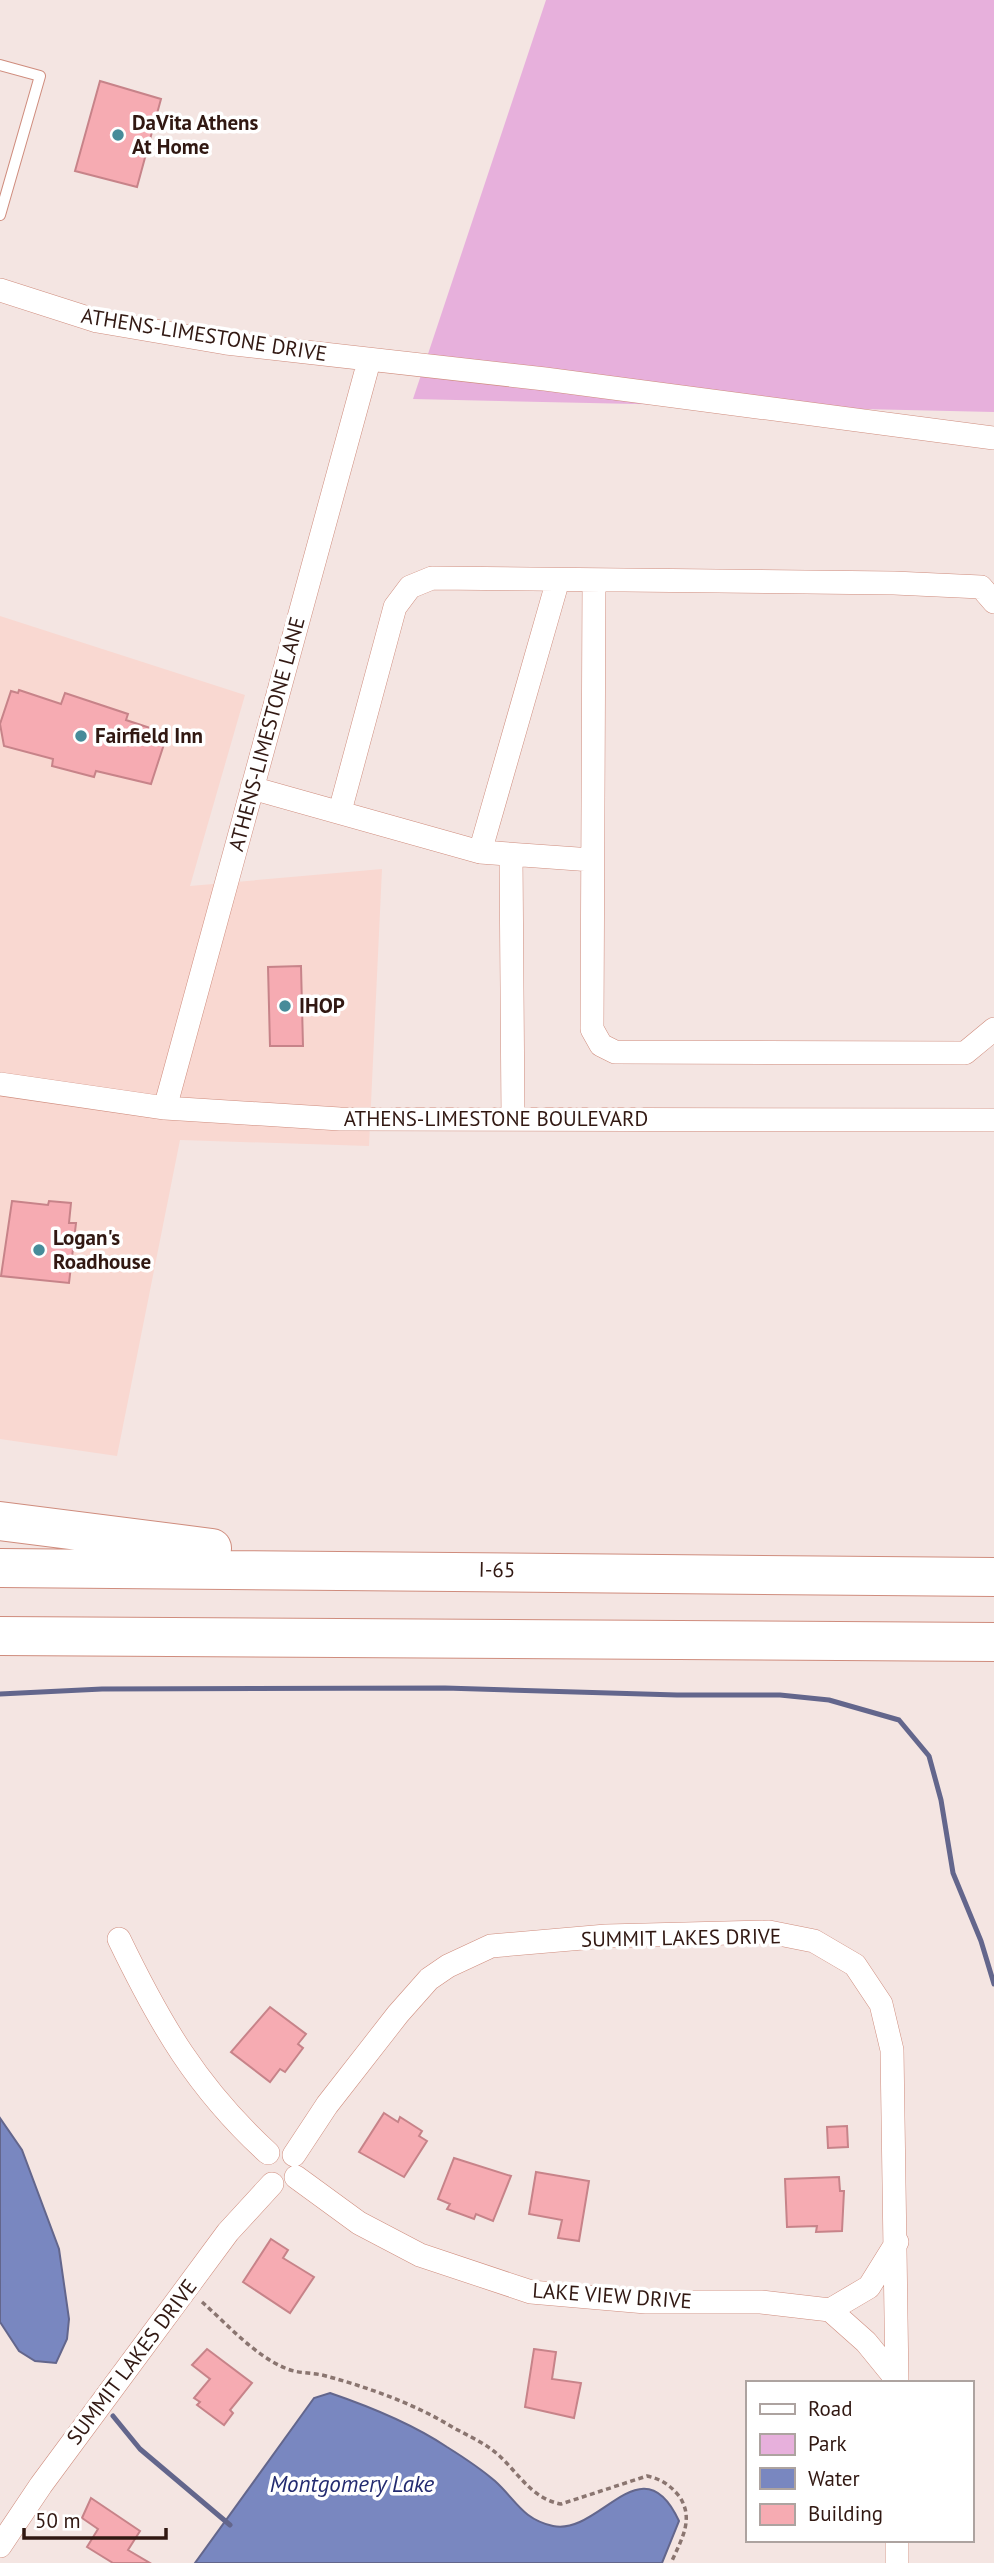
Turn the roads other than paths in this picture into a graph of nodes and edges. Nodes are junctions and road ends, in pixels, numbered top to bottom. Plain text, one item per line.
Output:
1 (0, 65) edge
2 (0, 215) edge
3 (0, 290) edge
4 (369, 361) junction
5 (994, 438) edge
6 (558, 580) junction
7 (594, 580) junction
8 (994, 602) edge
9 (252, 788) junction
10 (340, 811) junction
11 (480, 852) junction
12 (511, 856) junction
13 (593, 860) junction
14 (994, 1029) edge
15 (0, 1084) edge
16 (165, 1108) junction
17 (513, 1119) junction
18 (994, 1120) edge
19 (0, 1521) edge
20 (0, 1568) edge
21 (377, 1569) junction
22 (994, 1577) edge
23 (0, 1636) edge
24 (124, 1638) junction
25 (994, 1642) edge
26 (0, 1654) edge
27 (119, 1939) dead end
28 (268, 2152) junction
29 (295, 2166) junction
30 (271, 2184) junction
31 (897, 2242) junction
32 (830, 2310) junction
33 (896, 2381) edge
34 (897, 2381) edge
35 (897, 2542) edge
36 (0, 2546) edge
37 (897, 2563) edge

1 - 2 lane
3 - 4 street, ATHENS-LIMESTONE DRIVE
4 - 5 street, ATHENS-LIMESTONE DRIVE
4 - 9 street, ATHENS-LIMESTONE LANE
6 - 7 street
6 - 10 street
6 - 11 street
7 - 8 street
7 - 13 street
9 - 10 street
9 - 16 street, ATHENS-LIMESTONE LANE
10 - 11 street
11 - 12 street
12 - 13 street
12 - 17 street
13 - 14 street
15 - 16 street, ATHENS-LIMESTONE BOULEVARD
16 - 17 street, ATHENS-LIMESTONE BOULEVARD
17 - 18 street, ATHENS-LIMESTONE BOULEVARD
19 - 21 highway
20 - 21 highway, I-65
21 - 22 highway, I-65
23 - 24 highway
24 - 25 highway
24 - 26 highway
27 - 28 street
28 - 29 street
28 - 30 street
29 - 30 street
29 - 31 street, SUMMIT LAKES DRIVE
29 - 32 street, LAKE VIEW DRIVE
30 - 36 street, SUMMIT LAKES DRIVE
31 - 32 street
31 - 34 street, SUMMIT LAKES DRIVE
32 - 33 street
35 - 37 street

